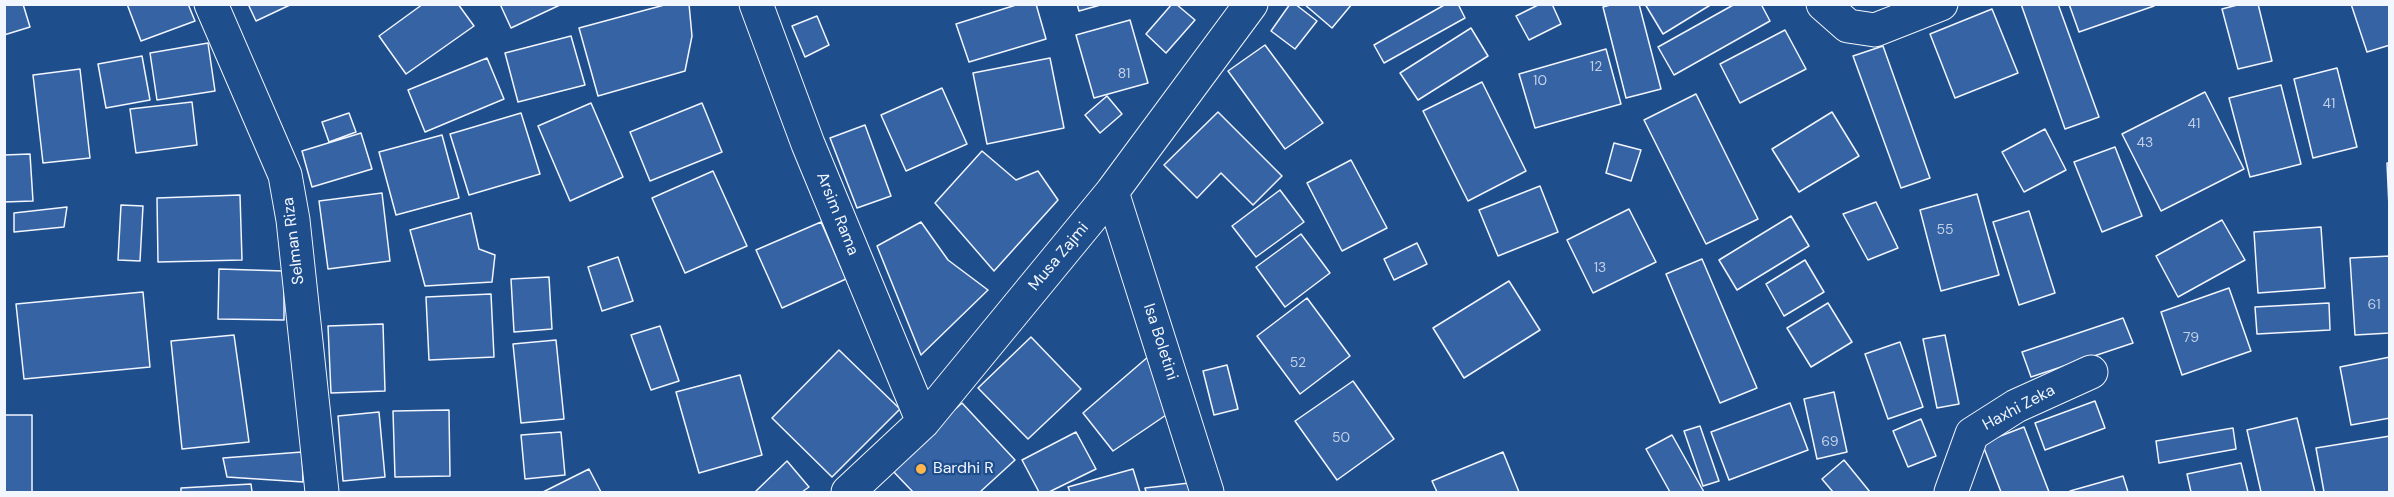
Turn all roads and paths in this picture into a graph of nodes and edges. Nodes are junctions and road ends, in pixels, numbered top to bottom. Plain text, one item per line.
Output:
1 (211, 4) edge
2 (756, 4) edge
3 (1251, 4) edge
4 (1824, 4) edge
5 (1941, 4) edge
6 (1112, 192) junction
7 (2091, 372) dead end
8 (923, 422) junction
9 (857, 489) edge
10 (322, 492) edge
11 (1207, 492) edge
12 (1951, 492) edge

1 - 10 street, Selman Riza
2 - 8 street, Arsim Rama
3 - 6 street, Musa Zajmi
4 - 5 street
6 - 8 street, Musa Zajmi
6 - 11 street, Isa Boletini
7 - 12 street, Haxhi Zeka
8 - 9 street, Musa Zajmi

